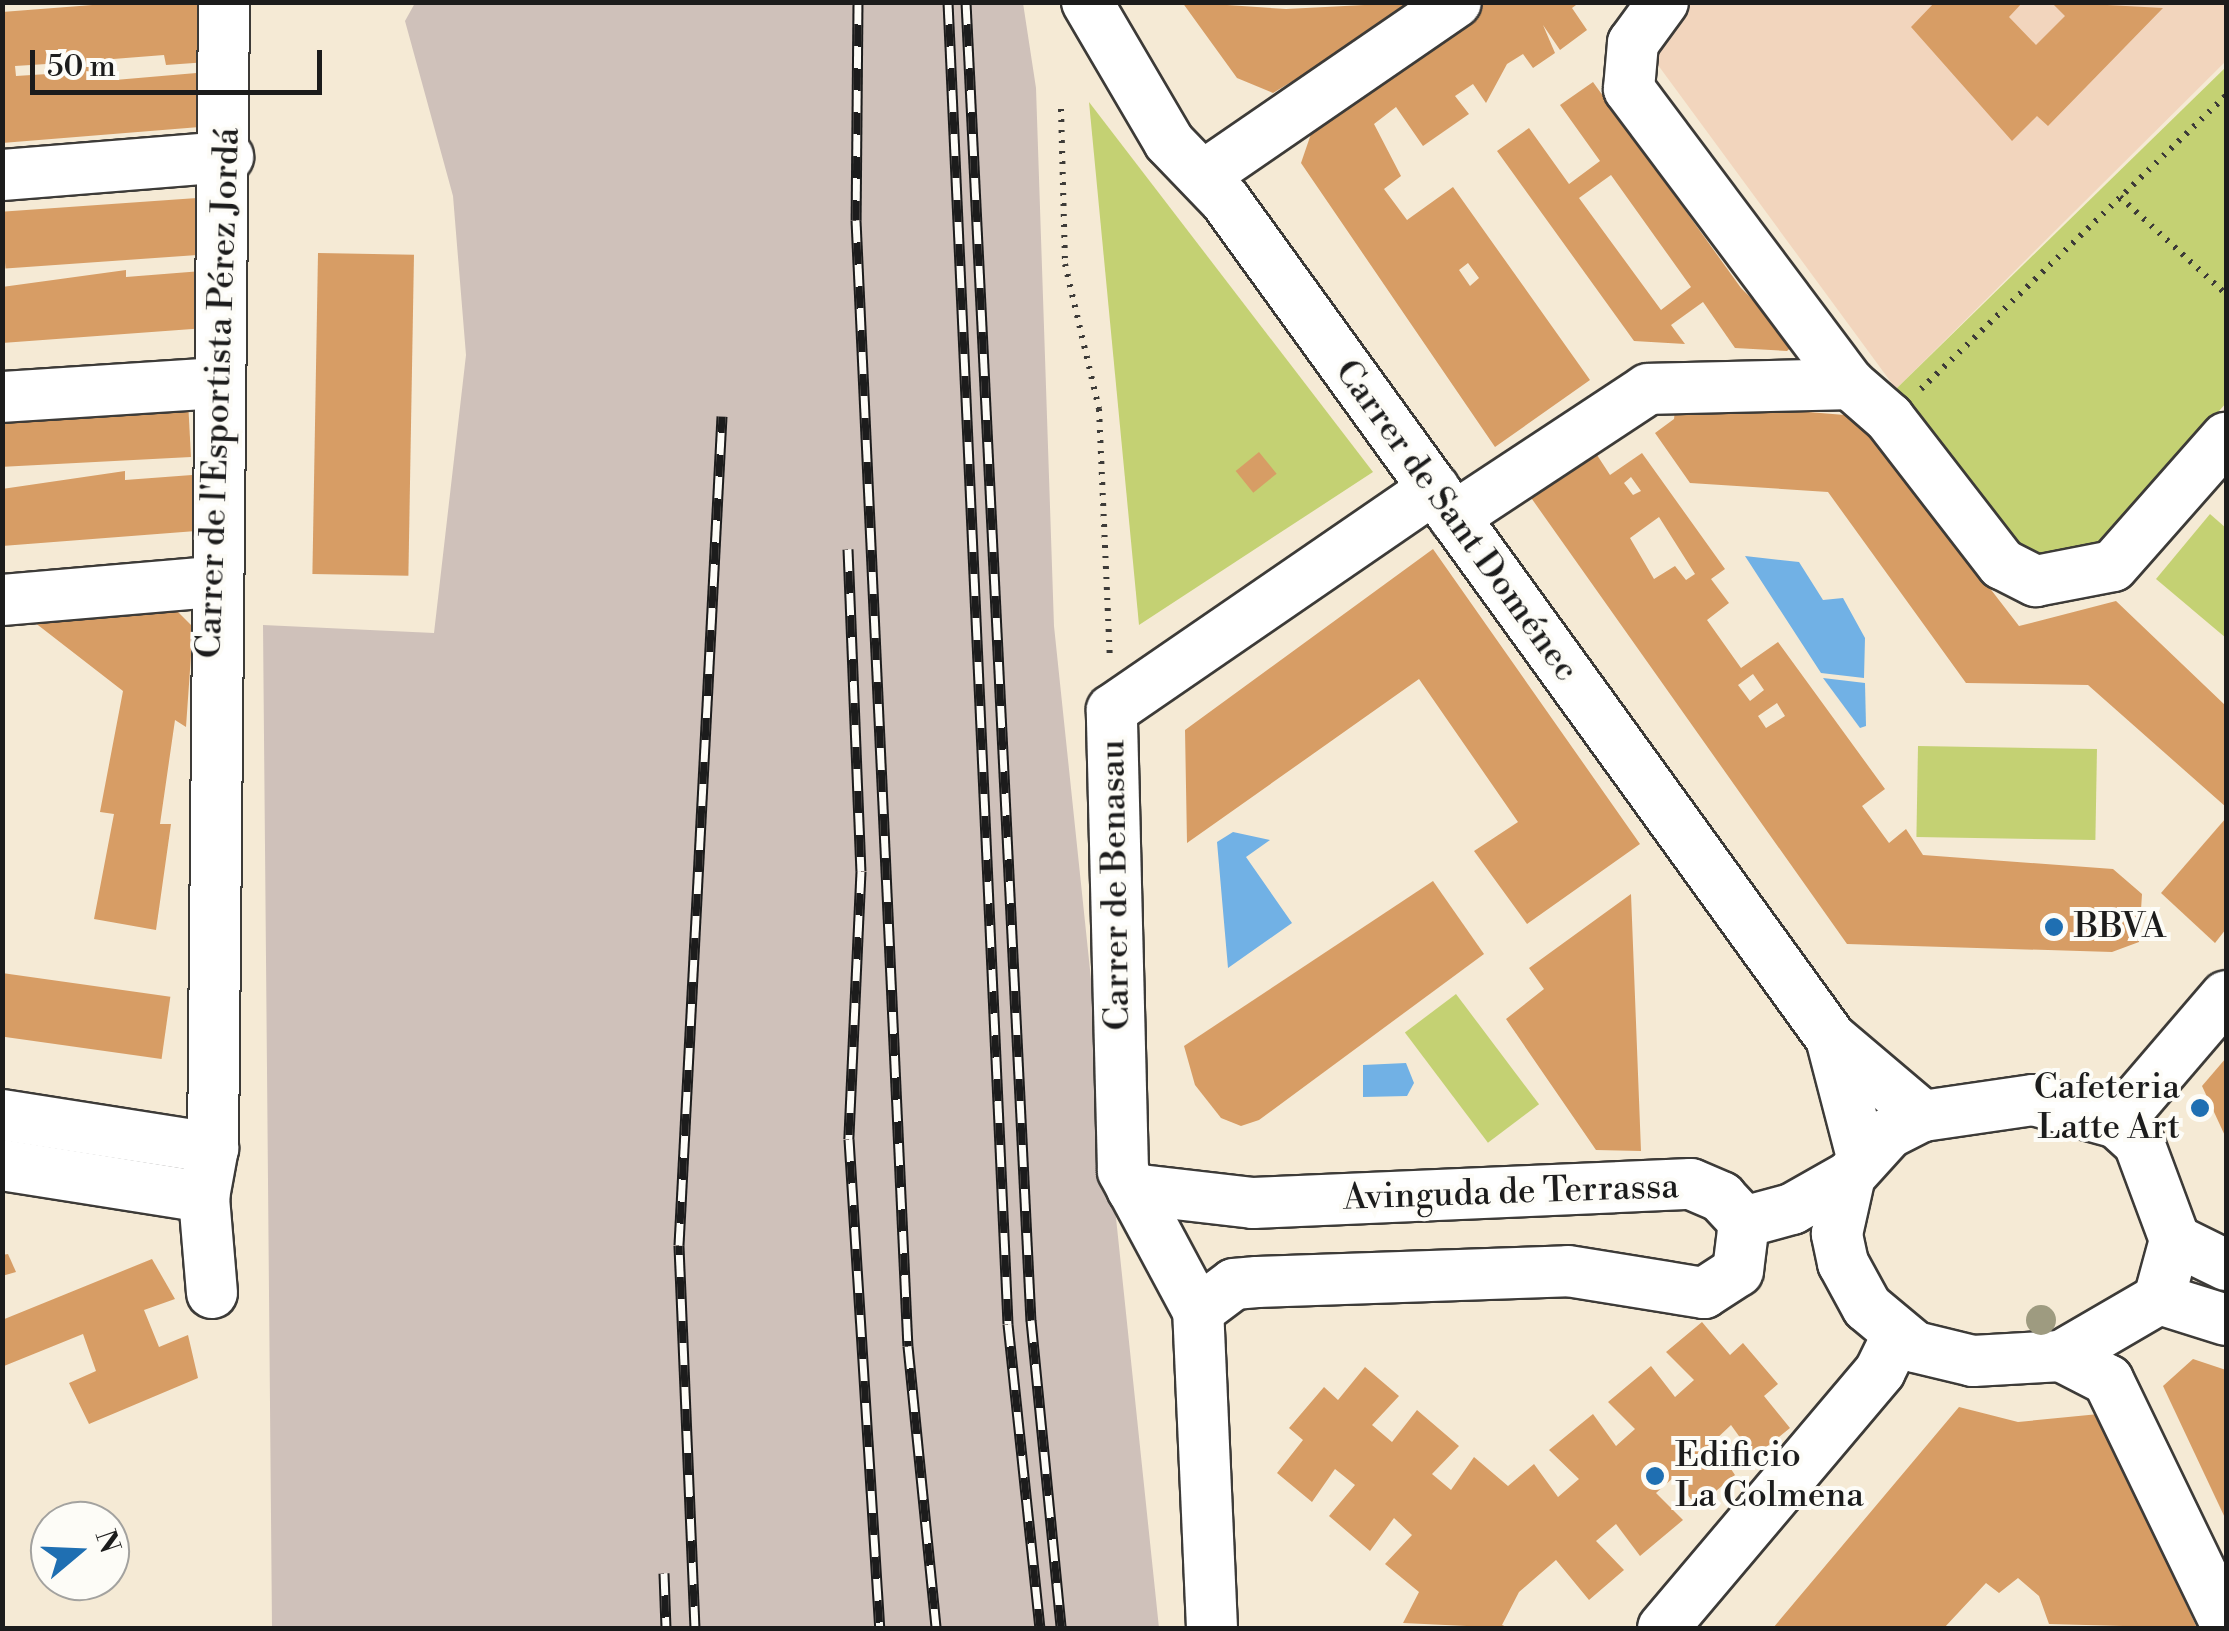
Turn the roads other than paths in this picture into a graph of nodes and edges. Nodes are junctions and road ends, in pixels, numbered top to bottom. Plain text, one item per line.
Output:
1 (224, 2) edge
2 (1087, 2) edge
3 (1456, 2) edge
4 (1663, 2) edge
5 (228, 158) junction
6 (1206, 174) junction
7 (2, 175) edge
8 (217, 383) junction
9 (1850, 384) junction
10 (2, 397) edge
11 (2226, 438) edge
12 (1444, 503) junction
13 (213, 582) junction
14 (2, 600) edge
15 (2226, 996) edge
16 (1831, 1038) junction
17 (2, 1114) edge
18 (1922, 1116) junction
19 (2117, 1123) junction
20 (212, 1148) junction
21 (2, 1165) edge
22 (1856, 1166) junction
23 (1132, 1189) junction
24 (204, 1198) junction
25 (1264, 1202) junction
26 (1744, 1222) junction
27 (2176, 1240) junction
28 (2226, 1265) edge
29 (1257, 1282) junction
30 (212, 1293) dead end
31 (2159, 1299) junction
32 (1198, 1311) junction
33 (2226, 1320) edge
34 (1916, 1345) junction
35 (2061, 1356) junction
36 (2226, 1624) edge
37 (1212, 1628) edge
38 (1664, 1628) edge
39 (1695, 1628) edge

1 - 5 street, Carrer de l'Esportista Pérez Jordá
2 - 6 street, Carrer de Sant Doménec
3 - 6 street
4 - 9 street
5 - 7 street
5 - 8 street, Carrer de l'Esportista Pérez Jordá
6 - 12 street, Carrer de Sant Doménec
8 - 10 street
8 - 13 street, Carrer de l'Esportista Pérez Jordá
9 - 11 street
9 - 12 street, Carrer de Benasau
12 - 16 street, Carrer de Sant Doménec
12 - 23 street, Carrer de Benasau
13 - 14 street
13 - 20 street, Carrer de l'Esportista Pérez Jordá
15 - 19 street
16 - 18 street, Carrer de Sant Doménec
16 - 22 street, Carrer de Sant Doménec
17 - 20 street
18 - 19 street
18 - 22 street
19 - 27 street
20 - 24 street, Carrer de l'Esportista Pérez Jordá
21 - 24 street
22 - 26 street
22 - 34 street
23 - 25 street, Avinguda de Terrassa
23 - 32 street, Carrer de Benasau
24 - 30 street, Carrer de l'Esportista Pérez Jordá
25 - 26 street, Avinguda de Terrassa
25 - 29 street
26 - 29 street
27 - 28 street
27 - 31 street
29 - 32 street
31 - 33 street
31 - 35 street
32 - 37 street
34 - 35 street
34 - 38 street
34 - 39 street
35 - 36 street

